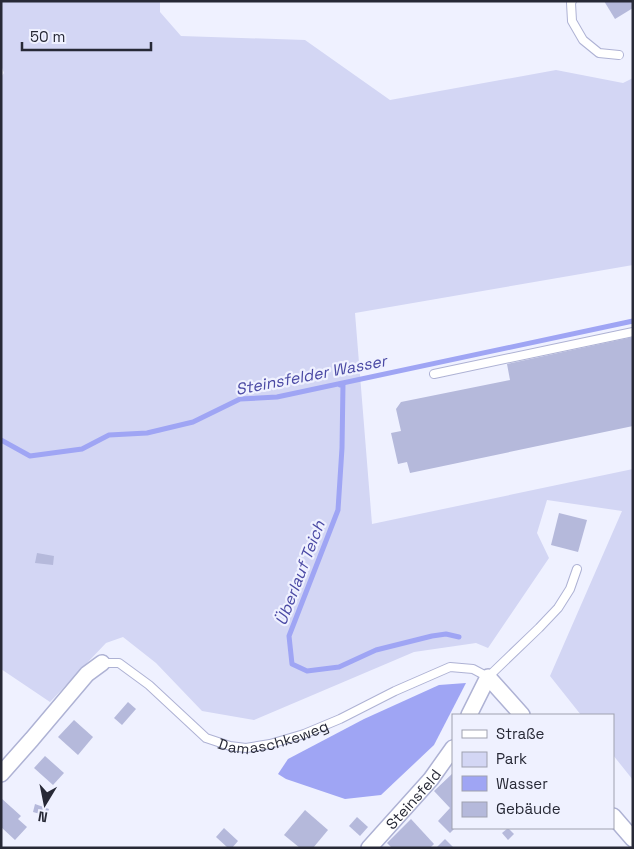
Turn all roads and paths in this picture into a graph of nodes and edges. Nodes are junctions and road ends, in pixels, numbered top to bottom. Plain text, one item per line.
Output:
1 (572, 1) edge
2 (619, 56) dead end
3 (633, 332) edge
4 (434, 374) dead end
5 (577, 569) dead end
6 (102, 663) joint
7 (488, 677) junction
8 (470, 714) edge
9 (521, 714) edge
10 (452, 749) edge
11 (1, 774) edge
12 (614, 817) edge
13 (633, 839) edge
14 (369, 848) edge

1 - 2 lane
3 - 4 lane
5 - 7 lane
6 - 7 lane, Damaschkeweg
6 - 11 street, Damaschkeweg
7 - 8 street
7 - 9 street
10 - 14 street, Steinsfeld
12 - 13 street

